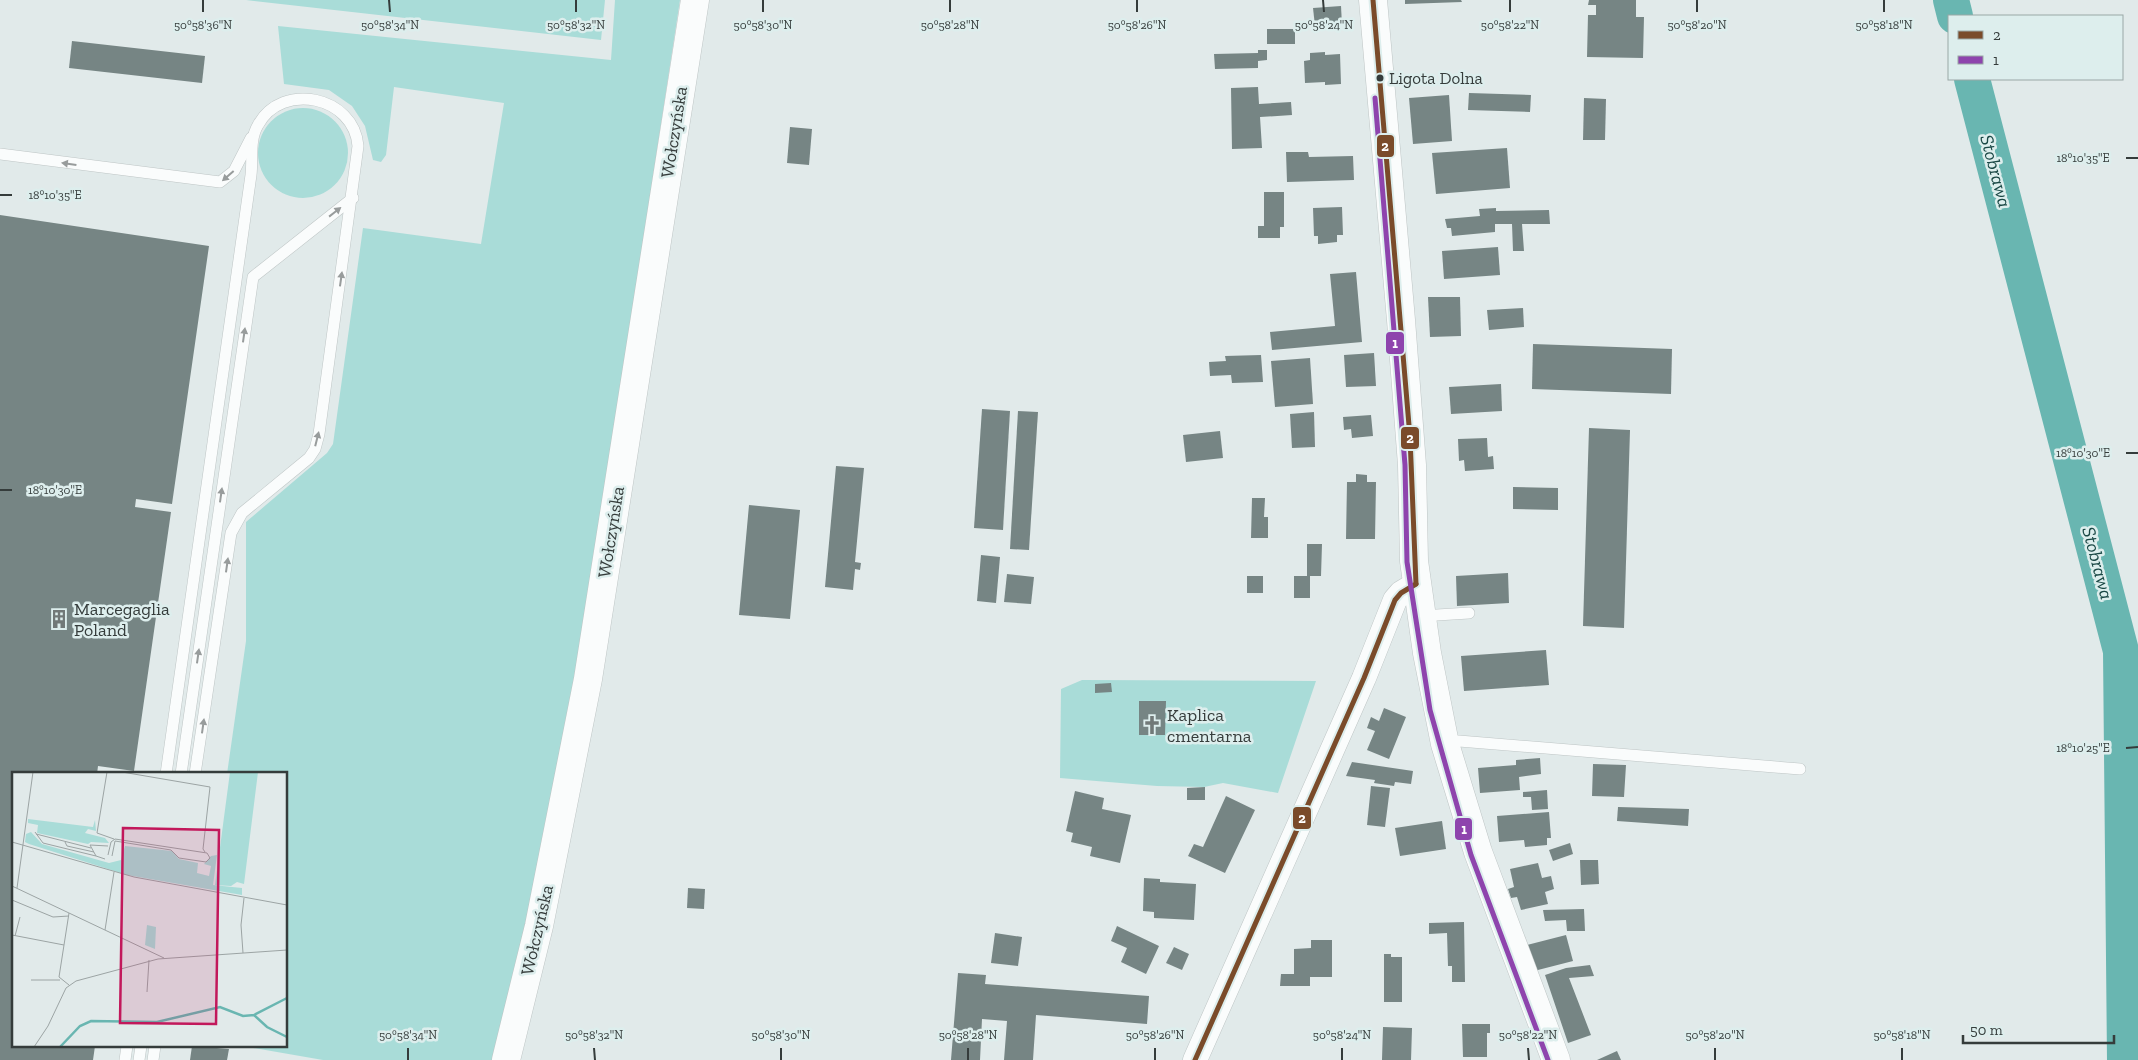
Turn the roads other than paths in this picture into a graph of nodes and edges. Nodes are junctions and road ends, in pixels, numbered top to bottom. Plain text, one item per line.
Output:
1 (695, 0) edge
2 (1373, 0) edge
3 (253, 135) junction
4 (0, 154) edge
5 (353, 198) junction
6 (1416, 584) junction
7 (1469, 613) dead end
8 (1421, 616) junction
9 (1445, 744) junction
10 (1800, 769) dead end
11 (166, 772) edge
12 (181, 772) edge
13 (196, 772) edge
14 (506, 1060) edge
15 (1196, 1060) edge
16 (1556, 1060) edge

1 - 14 street, Wołczyńska
2 - 6 street
3 -> 4 lane
3 - 5 lane
3 - 11 lane
12 -> 5 lane
13 -> 5 lane
6 - 8 street
6 - 15 street
7 - 8 lane
8 - 9 street
9 - 10 lane
9 - 16 street

